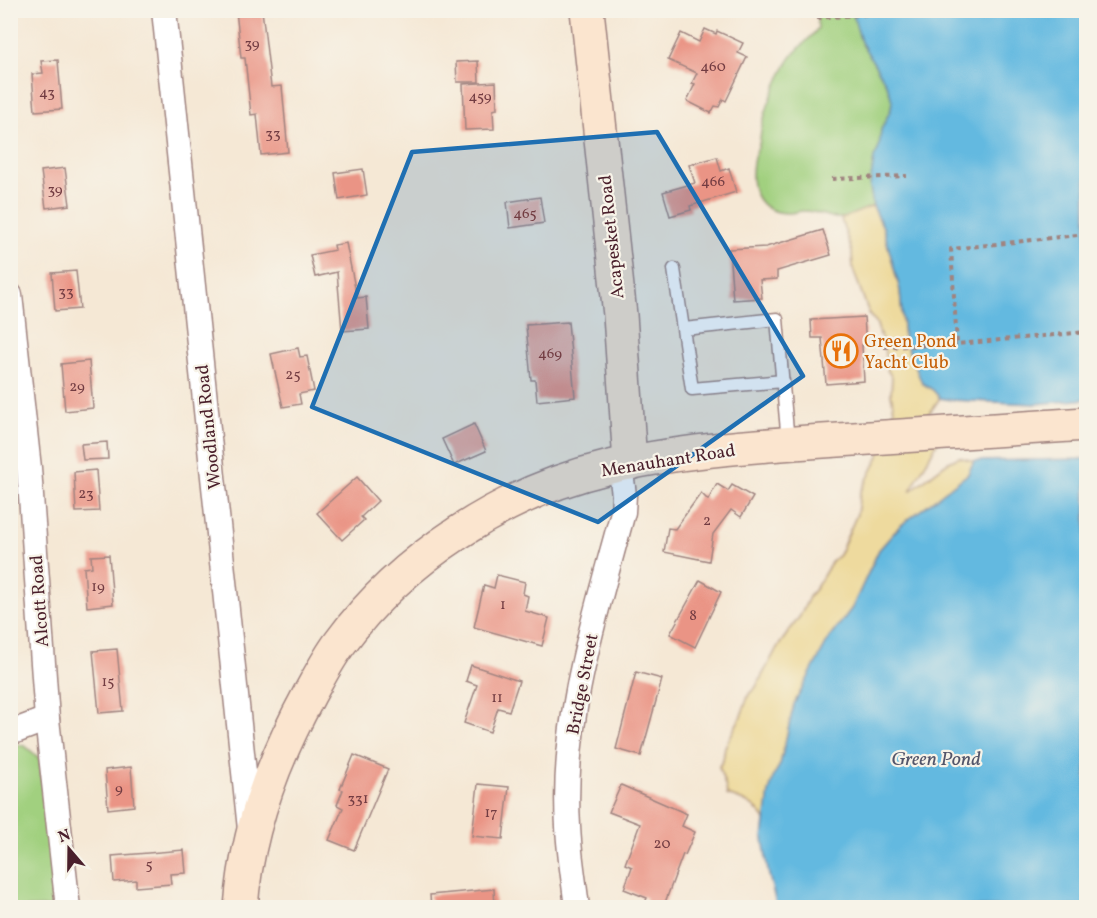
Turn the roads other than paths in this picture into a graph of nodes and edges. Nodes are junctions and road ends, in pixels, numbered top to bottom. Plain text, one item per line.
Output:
1 (164, 10) edge
2 (587, 10) edge
3 (674, 269) dead end
4 (10, 295) edge
5 (684, 329) junction
6 (783, 381) junction
7 (1086, 424) edge
8 (789, 443) junction
9 (625, 464) junction
10 (20, 471) edge
11 (47, 719) junction
12 (10, 733) edge
13 (252, 843) junction
14 (68, 908) edge
15 (241, 908) edge
16 (577, 908) edge

1 - 13 street, Woodland Road
2 - 9 main road, Acapesket Road
3 - 5 lane
4 - 10 street, Alcott Road
5 - 6 lane
5 - 6 lane
6 - 8 lane
7 - 8 main road, Menauhant Road
8 - 9 main road, Menauhant Road
9 - 13 main road, Menauhant Road
9 - 16 street, Bridge Street
10 - 11 street, Alcott Road
11 - 12 street
11 - 14 street, Alcott Road
13 - 15 main road, Menauhant Road

